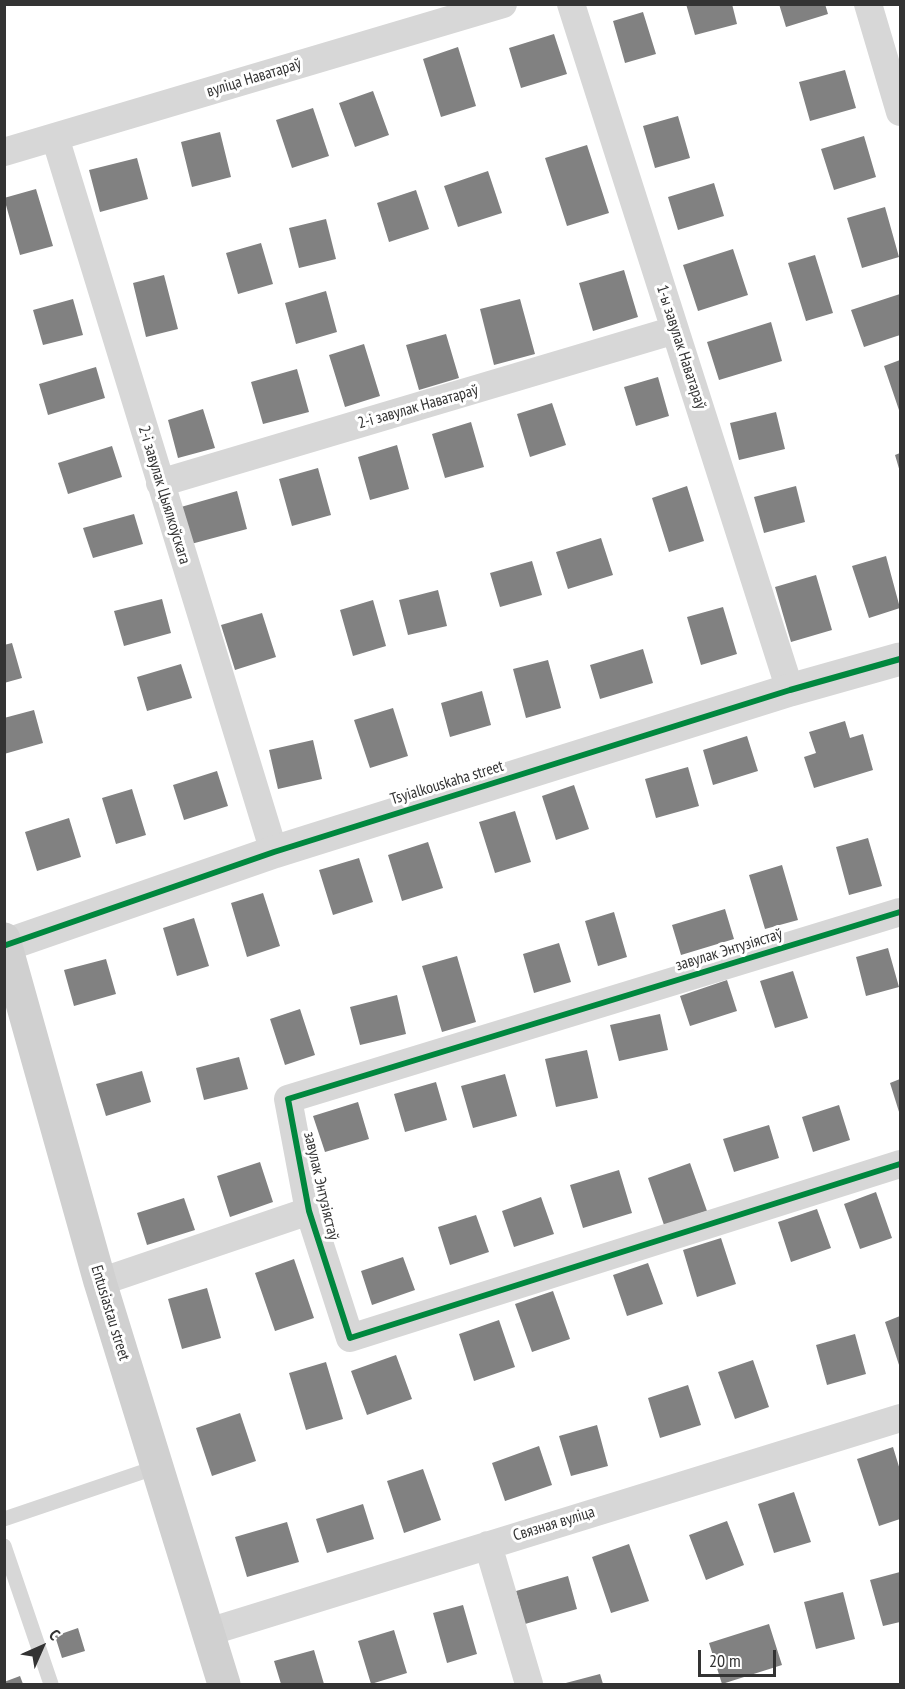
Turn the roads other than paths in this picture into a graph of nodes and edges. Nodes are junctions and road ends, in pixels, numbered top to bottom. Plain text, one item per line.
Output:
1 (571, 4) edge
2 (868, 4) edge
3 (491, 6) edge
4 (893, 61) edge
5 (900, 112) edge
6 (55, 137) junction
7 (4, 152) edge
8 (675, 330) junction
9 (160, 483) junction
10 (900, 659) edge
11 (790, 690) junction
12 (274, 852) junction
13 (900, 912) edge
14 (5, 944) edge
15 (900, 1164) edge
16 (309, 1211) junction
17 (100, 1282) junction
18 (900, 1418) edge
19 (157, 1467) junction
20 (4, 1519) edge
21 (488, 1545) junction
22 (4, 1546) edge
23 (208, 1632) junction
24 (51, 1684) edge
25 (224, 1684) edge
26 (529, 1684) edge

1 - 8 street, 1-ы завулак Наватараў
2 - 4 street
3 - 6 street, вуліца Наватараў
4 - 5 street
6 - 7 street, вуліца Наватараў
6 - 9 street, 2-і завулак Цыялкоўскага
8 - 9 street, 2-і завулак Наватараў
8 - 11 street, 1-ы завулак Наватараў
9 - 12 street, 2-і завулак Цыялкоўскага
10 - 11 street, Tsyialkouskaha street
11 - 12 street, Tsyialkouskaha street
12 - 14 street, Tsyialkouskaha street
13 - 16 street, завулак Энтузіястаў
14 - 17 main road, Entusiastau street
15 - 16 street, завулак Энтузіястаў
16 - 17 street, завулак Энтузіястаў
17 - 19 main road, Entusiastau street
18 - 21 street, Связная вуліца
19 - 20 lane
19 - 23 main road, Entusiastau street
21 - 23 street, Связная вуліца
21 - 26 street
22 - 24 lane
23 - 25 main road, Entusiastau street

